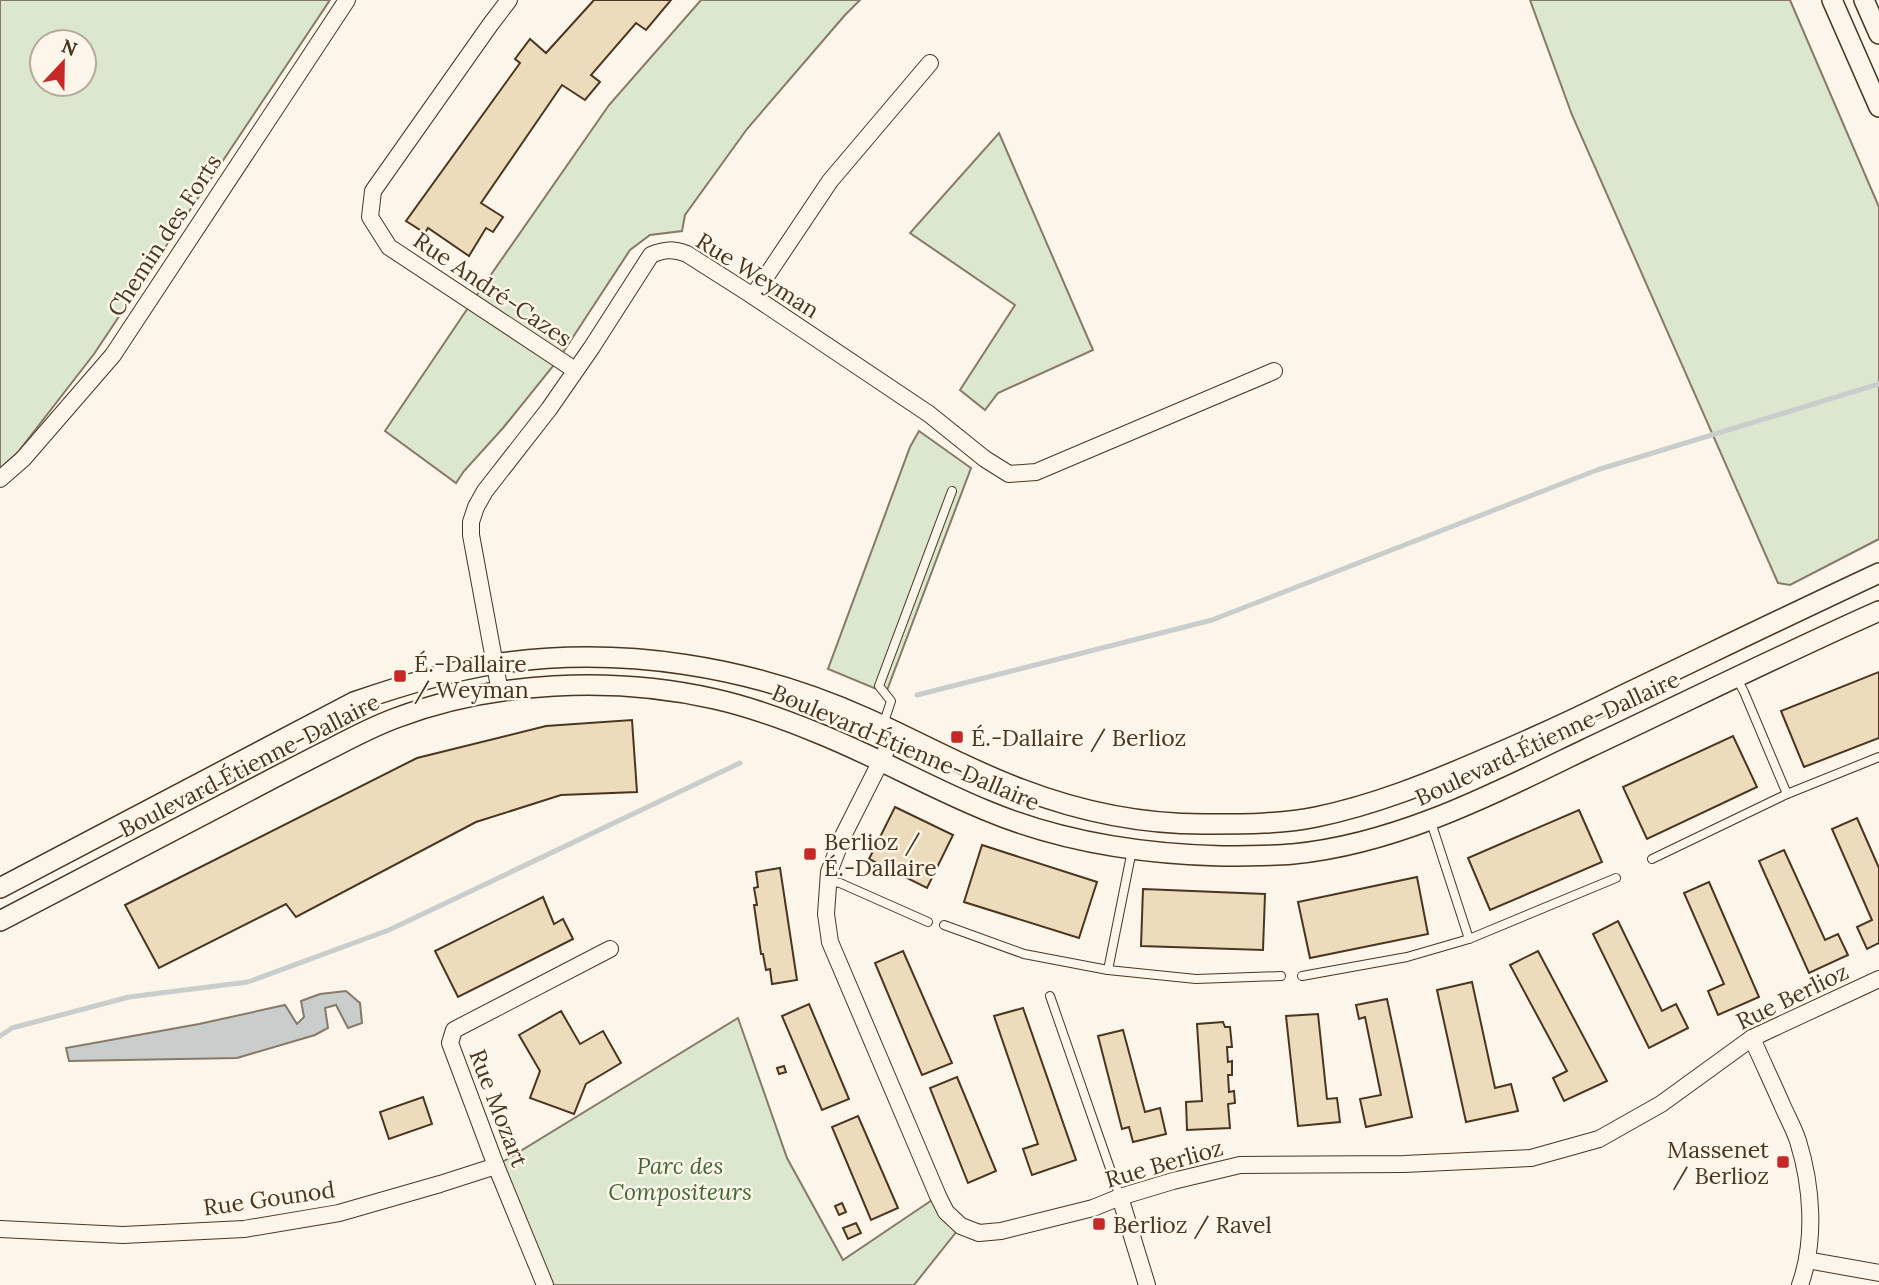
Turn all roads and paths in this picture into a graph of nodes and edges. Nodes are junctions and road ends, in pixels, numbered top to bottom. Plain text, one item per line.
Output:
1 (346, 0) edge
2 (509, 0) edge
3 (1832, 0) edge
4 (1864, 0) edge
5 (1879, 34) edge
6 (930, 63) dead end
7 (1879, 107) edge
8 (753, 296) junction
9 (575, 370) junction
10 (1274, 371) dead end
11 (0, 479) edge
12 (952, 491) dead end
13 (1879, 573) edge
14 (1879, 611) edge
15 (495, 664) junction
16 (1736, 677) junction
17 (500, 692) junction
18 (889, 728) junction
19 (1879, 757) edge
20 (880, 760) junction
21 (1787, 794) junction
22 (1430, 819) junction
23 (1132, 850) junction
24 (1651, 859) dead end
25 (1616, 878) dead end
26 (828, 881) junction
27 (0, 888) edge
28 (0, 921) edge
29 (928, 922) dead end
30 (944, 925) dead end
31 (1469, 939) junction
32 (610, 949) dead end
33 (1108, 970) junction
34 (1281, 976) dead end
35 (1302, 976) dead end
36 (1879, 979) edge
37 (1050, 996) dead end
38 (1752, 1038) junction
39 (496, 1166) junction
40 (1120, 1197) junction
41 (0, 1229) edge
42 (1807, 1260) junction
43 (1879, 1273) edge
44 (545, 1285) edge
45 (1147, 1285) edge
46 (1800, 1285) edge

1 - 11 street, Chemin des Forts
2 - 9 street, Rue André-Cazes
3 - 7 street
4 - 5 street
6 - 8 street
8 - 9 street, Rue Weyman
8 - 10 street, Rue Weyman
9 - 15 street, Rue Weyman
12 - 18 lane
13 - 18 street, Boulevard Étienne-Dallaire
14 - 16 street, Boulevard Étienne-Dallaire
15 - 17 street, Rue Weyman
15 - 18 street, Boulevard Étienne-Dallaire
15 - 27 street, Boulevard Étienne-Dallaire
16 - 21 lane
16 - 22 street, Boulevard Étienne-Dallaire
17 - 20 street, Boulevard Étienne-Dallaire
17 - 28 street, Boulevard Étienne-Dallaire
18 - 20 street, Rue Berlioz
19 - 21 lane
20 - 23 street, Boulevard Étienne-Dallaire
20 - 26 street, Rue Berlioz
21 - 24 lane
22 - 23 street, Boulevard Étienne-Dallaire
22 - 31 lane
23 - 33 lane
25 - 31 lane
26 - 29 lane
26 - 40 street, Rue Berlioz
30 - 33 lane
31 - 35 lane
32 - 39 street, Rue Mozart
33 - 34 lane
36 - 38 street, Rue Berlioz
37 - 40 lane
38 - 40 street, Rue Berlioz
38 - 42 street
39 - 41 street, Rue Gounod
39 - 44 street, Rue Mozart
40 - 45 street
42 - 43 street
42 - 46 street

